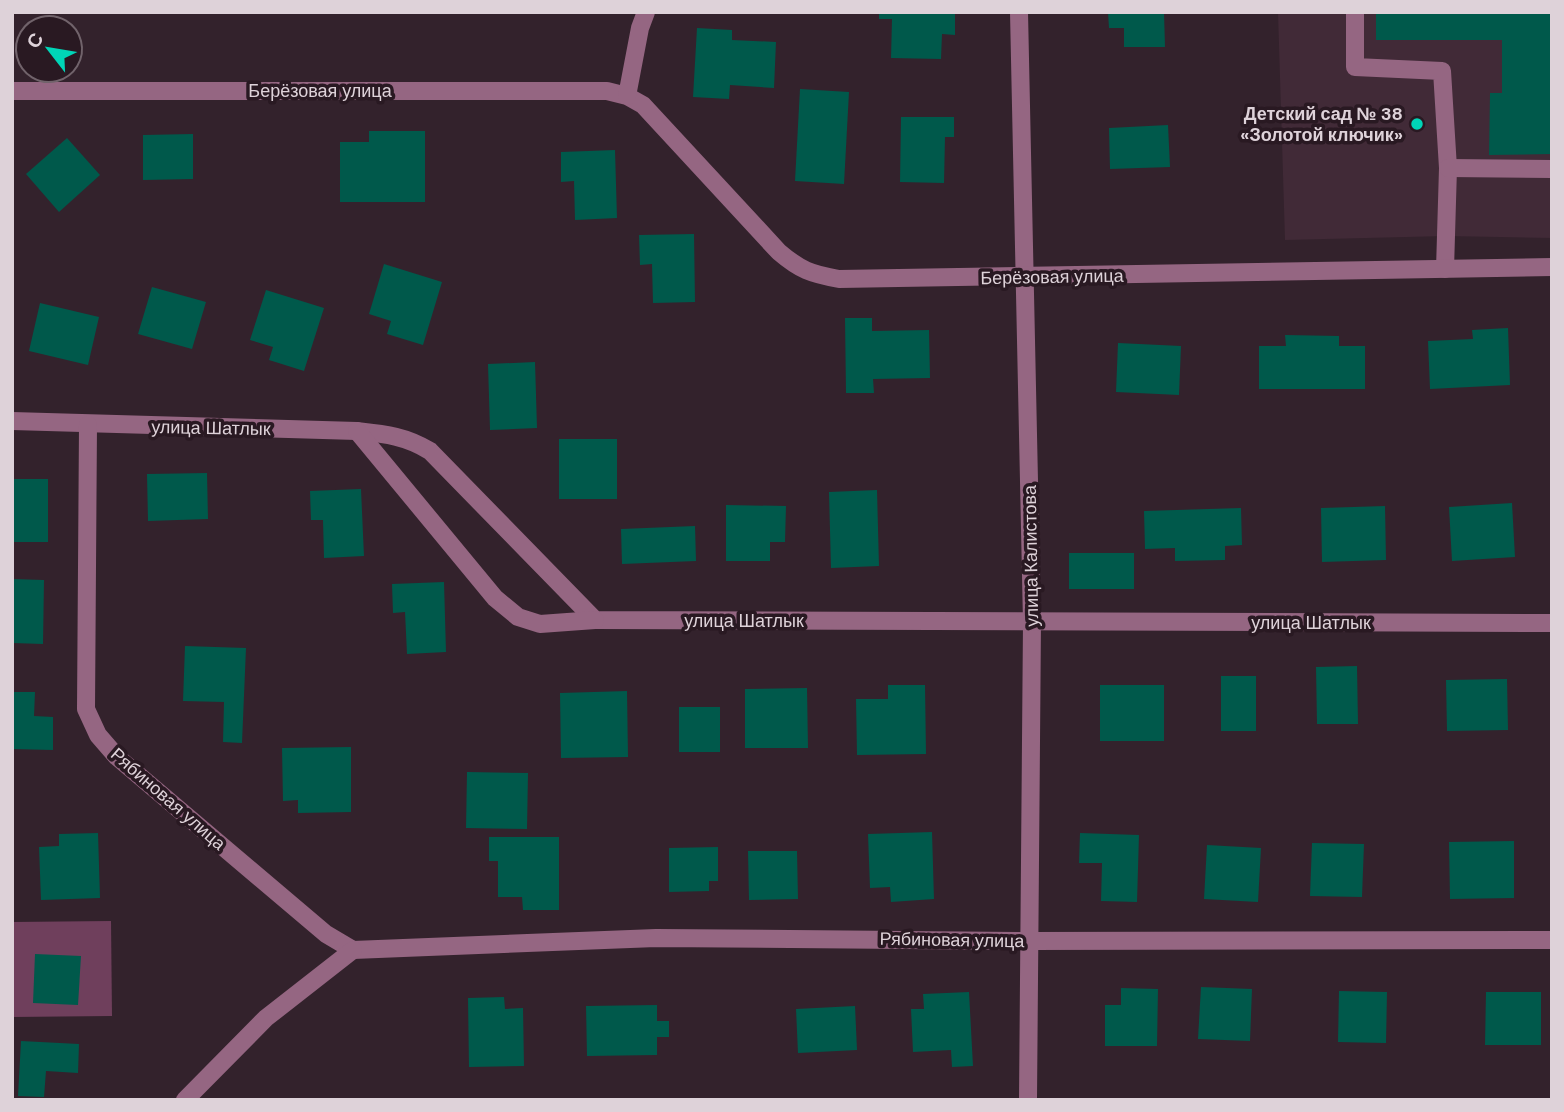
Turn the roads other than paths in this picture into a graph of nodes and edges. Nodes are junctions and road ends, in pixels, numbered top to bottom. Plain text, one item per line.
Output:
1 (646, 12) edge
2 (1018, 12) edge
3 (1355, 12) edge
4 (12, 91) edge
5 (627, 96) junction
6 (1448, 168) junction
7 (1552, 169) edge
8 (1552, 267) edge
9 (1445, 269) junction
10 (1025, 277) junction
11 (12, 421) edge
12 (88, 425) junction
13 (357, 431) junction
14 (595, 620) junction
15 (1032, 622) junction
16 (1552, 623) edge
17 (1552, 940) edge
18 (1029, 941) junction
19 (353, 950) junction
20 (185, 1100) edge
21 (1028, 1100) edge

1 - 5 street
2 - 10 street, улица Калистова
3 - 6 street
4 - 5 street, Берёзовая улица
5 - 10 street, Берёзовая улица
6 - 7 street
6 - 9 street
8 - 9 street, Берёзовая улица
9 - 10 street, Берёзовая улица
10 - 15 street, улица Калистова
11 - 12 street, улица Шатлык
12 - 13 street, улица Шатлык
12 - 19 street, Рябиновая улица
13 - 14 street, улица Шатлык
13 - 14 street
14 - 15 street, улица Шатлык
15 - 16 street, улица Шатлык
15 - 18 street, улица Калистова
17 - 18 street, Рябиновая улица
18 - 19 street, Рябиновая улица
18 - 21 street, улица Калистова
19 - 20 street

